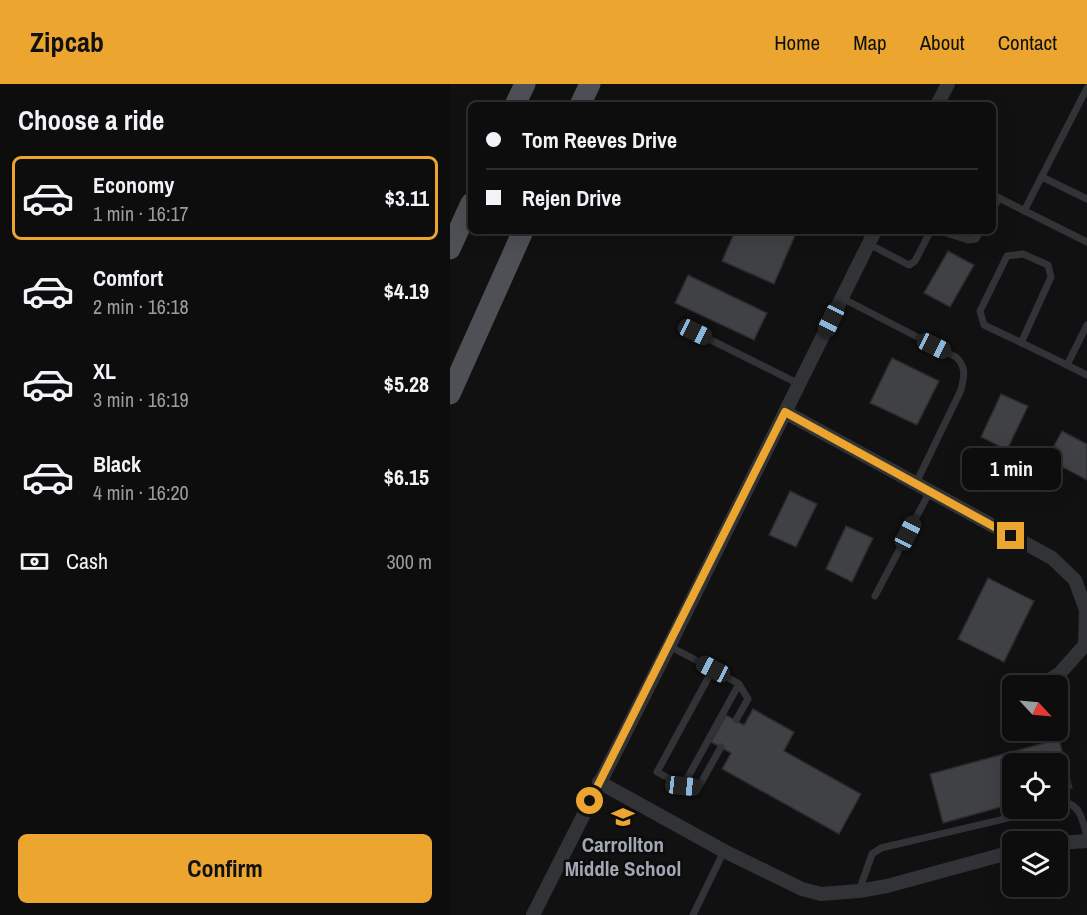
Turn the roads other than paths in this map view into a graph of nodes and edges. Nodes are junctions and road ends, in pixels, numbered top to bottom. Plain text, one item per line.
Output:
1 (525, 84) edge
2 (590, 84) edge
3 (948, 84) edge
4 (1087, 88) edge
5 (516, 102) edge
6 (581, 102) edge
7 (939, 102) edge
8 (1042, 177) junction
9 (996, 197) edge
10 (1087, 199) edge
11 (468, 210) edge
12 (1024, 211) junction
13 (522, 234) edge
14 (929, 234) edge
15 (949, 234) edge
16 (979, 234) edge
17 (872, 237) edge
18 (1087, 242) edge
19 (450, 249) edge
20 (842, 298) junction
21 (1087, 325) edge
22 (695, 332) dead end
23 (1021, 343) junction
24 (1067, 365) junction
25 (1087, 375) edge
26 (799, 384) junction
27 (450, 394) edge
28 (785, 412) junction
29 (916, 483) junction
30 (930, 491) junction
31 (875, 596) dead end
32 (669, 646) junction
33 (713, 669) junction
34 (1057, 675) edge
35 (739, 684) junction
36 (736, 720) dead end
37 (721, 747) dead end
38 (599, 782) junction
39 (683, 786) junction
40 (1068, 804) edge
41 (1005, 819) edge
42 (1087, 838) edge
43 (1068, 841) edge
44 (724, 851) junction
45 (1002, 855) edge
46 (859, 891) junction
47 (533, 915) edge
48 (693, 915) edge

1 - 5 main road
2 - 6 main road
3 - 7 street
4 - 8 lane
8 - 10 lane
8 - 12 lane
9 - 12 lane
11 - 19 main road
12 - 18 lane
13 - 27 main road
14 - 17 lane
15 - 16 lane
17 - 20 street
20 - 26 street
20 - 29 lane
21 - 24 lane
22 - 26 lane
23 - 23 lane
23 - 24 lane
24 - 25 lane
26 - 28 street
28 - 29 street
28 - 32 street
29 - 30 street
30 - 31 lane
30 - 34 street
32 - 33 lane
32 - 38 street
33 - 35 lane
33 - 39 lane
35 - 36 lane
35 - 39 lane
37 - 39 lane
38 - 44 street
38 - 47 street
40 - 42 lane
41 - 46 lane
42 - 43 street
44 - 46 street
44 - 48 lane
45 - 46 street

